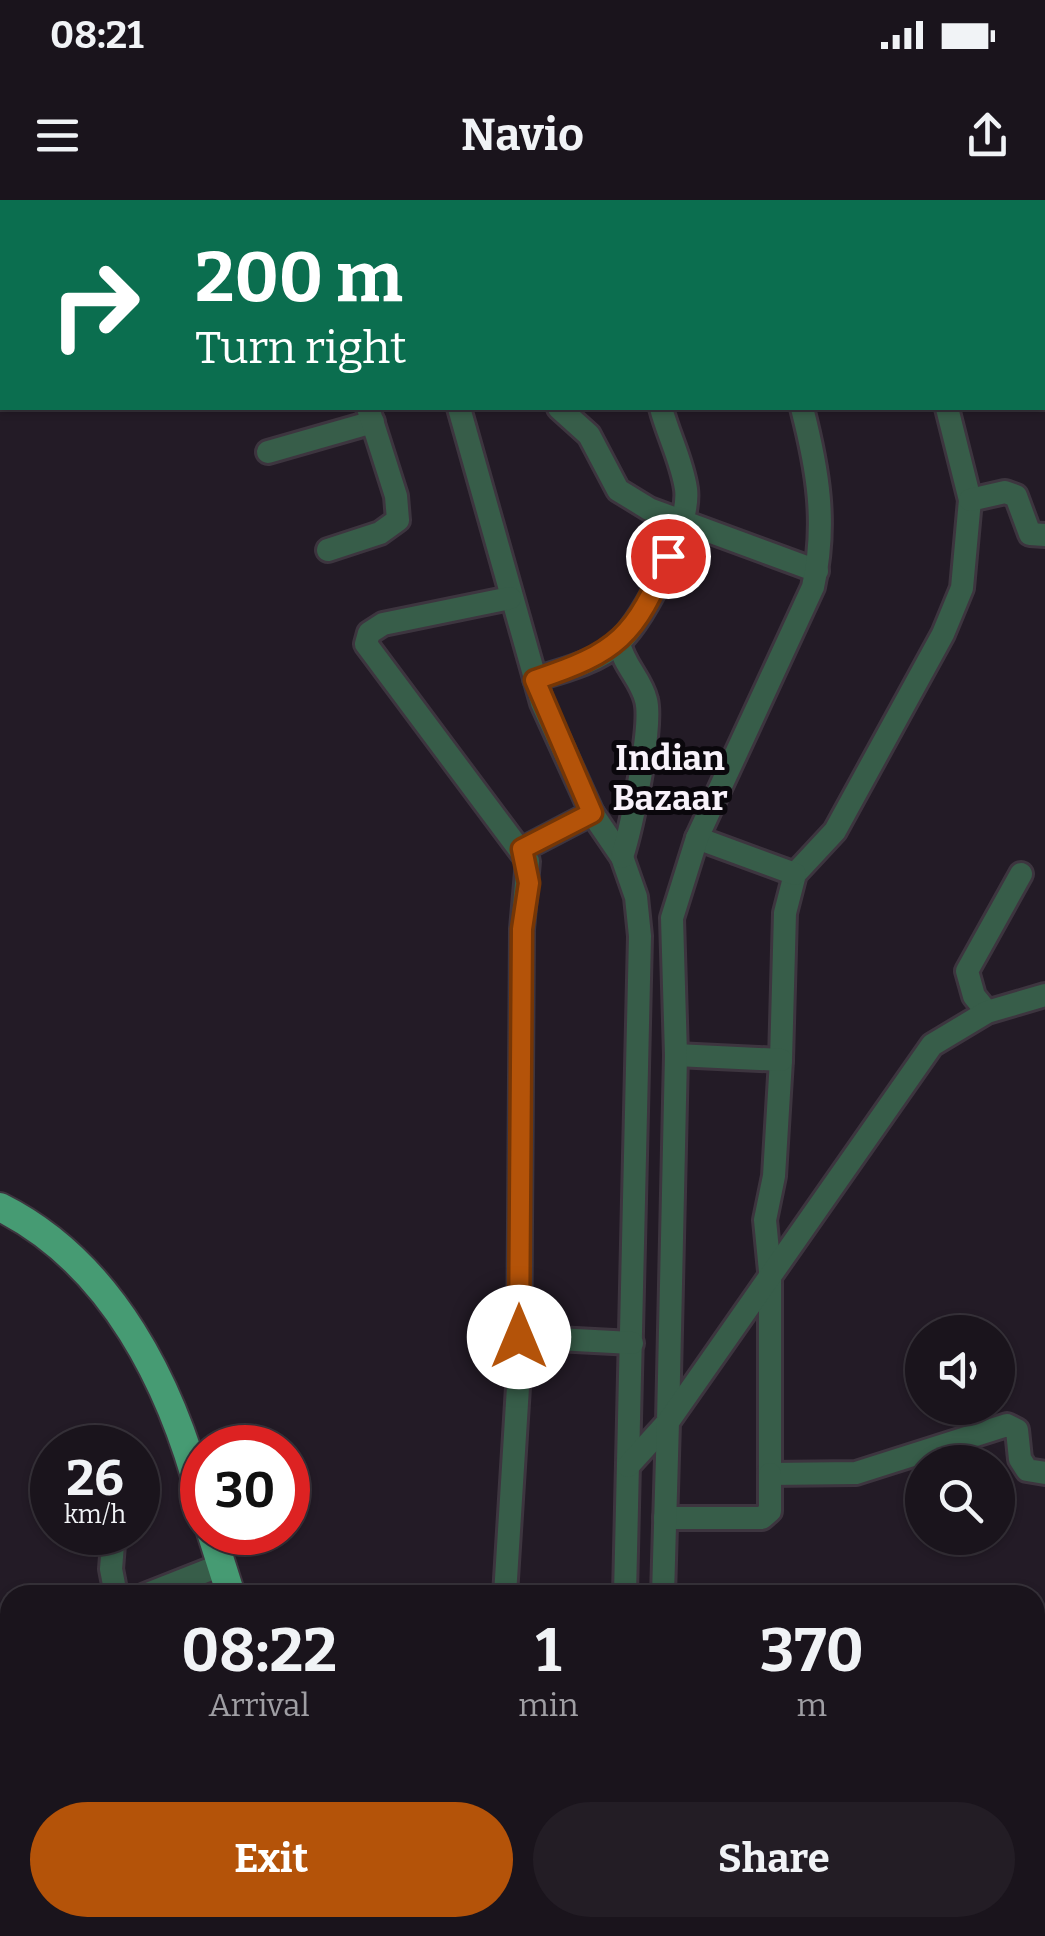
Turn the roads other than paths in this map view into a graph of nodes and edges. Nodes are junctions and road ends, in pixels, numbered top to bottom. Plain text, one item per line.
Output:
1 (460, 410) edge
2 (561, 410) edge
3 (662, 410) edge
4 (802, 410) edge
5 (948, 410) edge
6 (371, 415) edge
7 (268, 452) dead end
8 (970, 500) junction
9 (682, 520) junction
10 (1045, 535) edge
11 (328, 550) dead end
12 (816, 571) junction
13 (510, 598) junction
14 (619, 644) junction
15 (535, 680) junction
16 (592, 813) junction
17 (697, 838) junction
18 (522, 849) junction
19 (622, 857) junction
20 (795, 874) junction
21 (1021, 874) dead end
22 (672, 918) junction
23 (638, 920) junction
24 (1045, 995) edge
25 (987, 1012) junction
26 (676, 1055) junction
27 (782, 1060) junction
28 (0, 1207) edge
29 (770, 1271) junction
30 (519, 1337) junction
31 (632, 1343) junction
32 (668, 1422) junction
33 (180, 1435) edge
34 (628, 1466) junction
35 (1045, 1472) edge
36 (770, 1474) junction
37 (665, 1518) junction
38 (112, 1555) edge
39 (218, 1555) edge
40 (626, 1562) junction
41 (664, 1564) junction
42 (221, 1565) junction
43 (114, 1585) edge
44 (170, 1585) edge
45 (228, 1585) edge
46 (506, 1585) edge
47 (625, 1585) edge
48 (663, 1585) edge

1 - 13 street
2 - 9 street
3 - 9 street
4 - 12 street
5 - 8 street
6 - 7 street
6 - 11 street
8 - 10 street
8 - 20 street
9 - 12 street
9 - 14 street
12 - 17 street
13 - 15 street
13 - 18 street
14 - 15 street
14 - 19 street
15 - 16 street
16 - 18 street
16 - 19 street
17 - 20 street
17 - 22 street
18 - 30 street
19 - 23 street
20 - 27 street
21 - 25 street
22 - 23 street
22 - 26 street
23 - 31 street
24 - 25 street
25 - 29 street
26 - 27 street
26 - 32 street
27 - 29 street
28 - 33 main road
29 - 32 street
29 - 36 street
30 - 31 street
30 - 46 street
31 - 34 street
32 - 34 street
32 - 37 street
34 - 40 street
35 - 36 street
36 - 37 street
37 - 41 street
38 - 43 street
39 - 42 main road
40 - 41 street
40 - 47 street
41 - 48 street
42 - 44 street
42 - 45 main road

